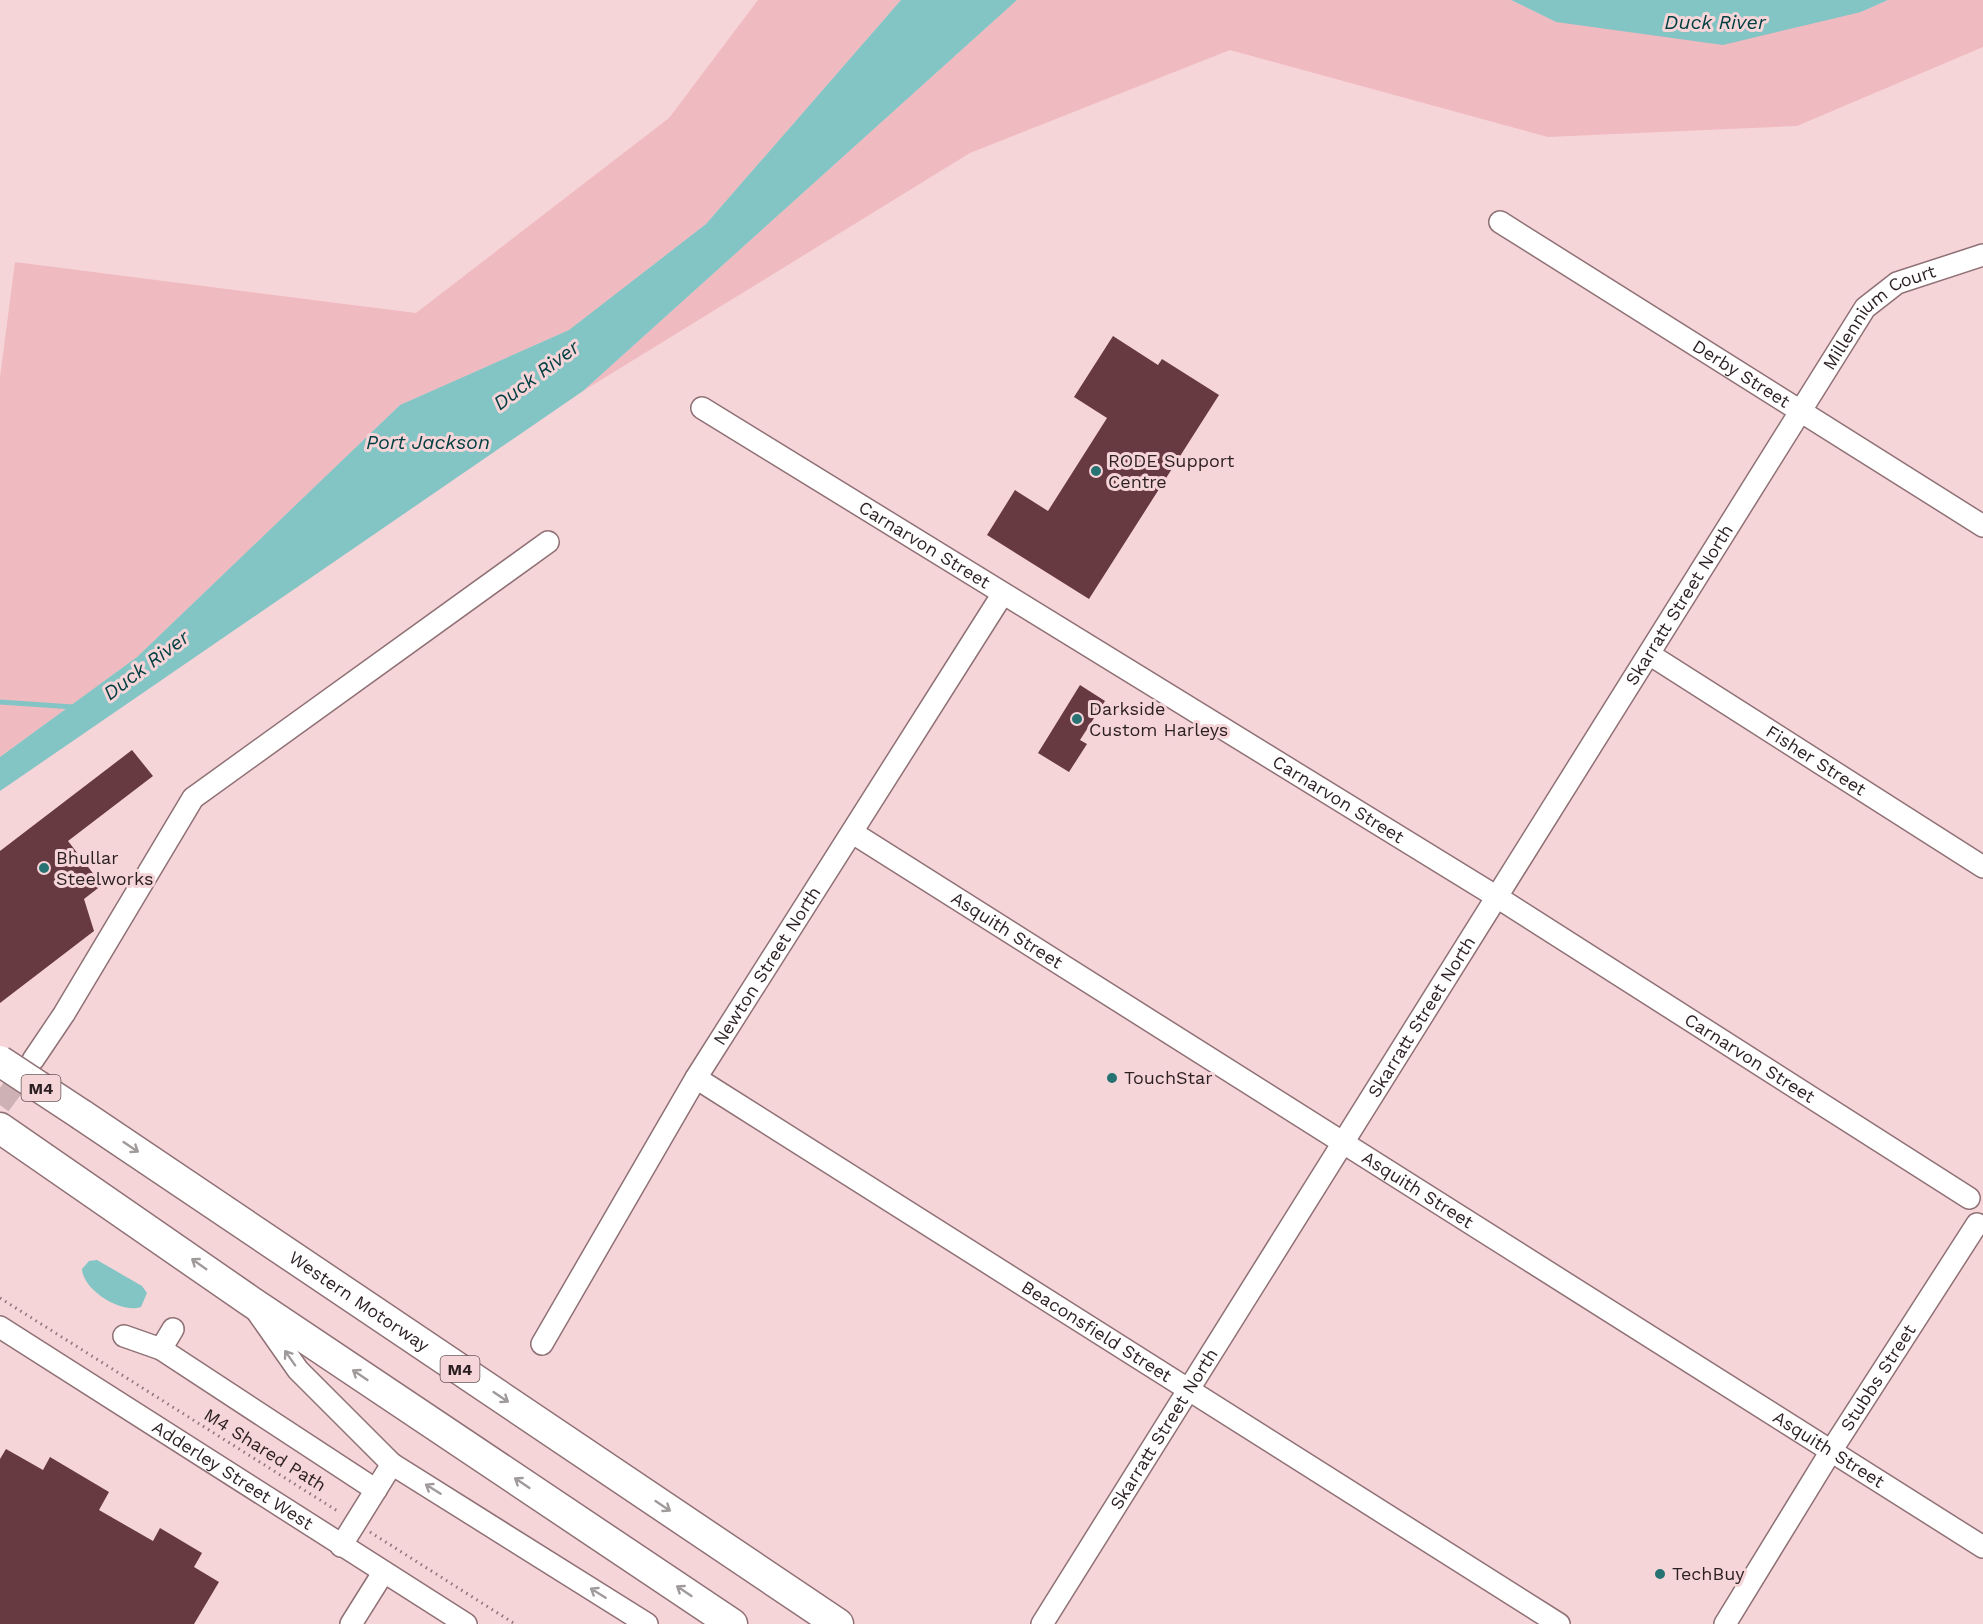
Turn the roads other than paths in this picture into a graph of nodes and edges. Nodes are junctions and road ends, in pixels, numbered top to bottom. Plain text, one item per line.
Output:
1 (1500, 222) dead end
2 (1983, 255) edge
3 (702, 408) dead end
4 (1801, 412) junction
5 (1983, 526) edge
6 (548, 542) dead end
7 (1002, 595) junction
8 (1649, 654) junction
9 (853, 833) junction
10 (1983, 867) edge
11 (1497, 897) junction
12 (33, 1060) tunnel mouth
13 (0, 1061) edge
14 (696, 1078) junction
15 (0, 1128) edge
16 (1342, 1144) junction
17 (1976, 1193) edge
18 (1980, 1225) edge
19 (250, 1301) junction
20 (0, 1327) edge
21 (173, 1329) dead end
22 (124, 1336) dead end
23 (542, 1344) dead end
24 (161, 1348) junction
25 (1189, 1389) junction
26 (1831, 1451) junction
27 (392, 1464) junction
28 (376, 1490) junction
29 (340, 1546) junction
30 (1983, 1547) edge
31 (383, 1573) junction
32 (351, 1624) edge
33 (466, 1624) edge
34 (647, 1624) edge
35 (732, 1624) edge
36 (838, 1624) edge
37 (1042, 1624) edge
38 (1559, 1624) edge
39 (1725, 1624) edge

1 - 4 street, Derby Street
2 - 4 street, Millennium Court
3 - 7 street, Carnarvon Street
4 - 5 street, Derby Street
4 - 8 street, Skarratt Street North
6 - 12 street
7 - 9 street, Newton Street North
7 - 11 street, Carnarvon Street
8 - 10 street, Fisher Street
8 - 11 street, Skarratt Street North
9 - 14 street, Newton Street North
9 - 16 street, Asquith Street
11 - 16 street, Skarratt Street North
11 - 17 street, Carnarvon Street
13 -> 36 highway, Western Motorway / M4, bridge
14 - 23 street, Newton Street North
14 - 25 street, Beaconsfield Street
19 -> 15 highway
16 - 25 street, Skarratt Street North
16 - 26 street, Asquith Street
17 - 18 street
18 - 26 street, Stubbs Street
27 -> 19 street
35 -> 19 highway
20 - 29 street, Adderley Street West
21 - 24 street
22 - 24 street
24 - 28 street
25 - 37 street, Skarratt Street North
25 - 38 street, Beaconsfield Street
26 - 30 street, Asquith Street
26 - 39 street, Stubbs Street
27 - 28 street
34 -> 27 street
28 - 29 street
29 - 31 street, Adderley Street West
31 - 32 street
31 - 33 street, Adderley Street West

